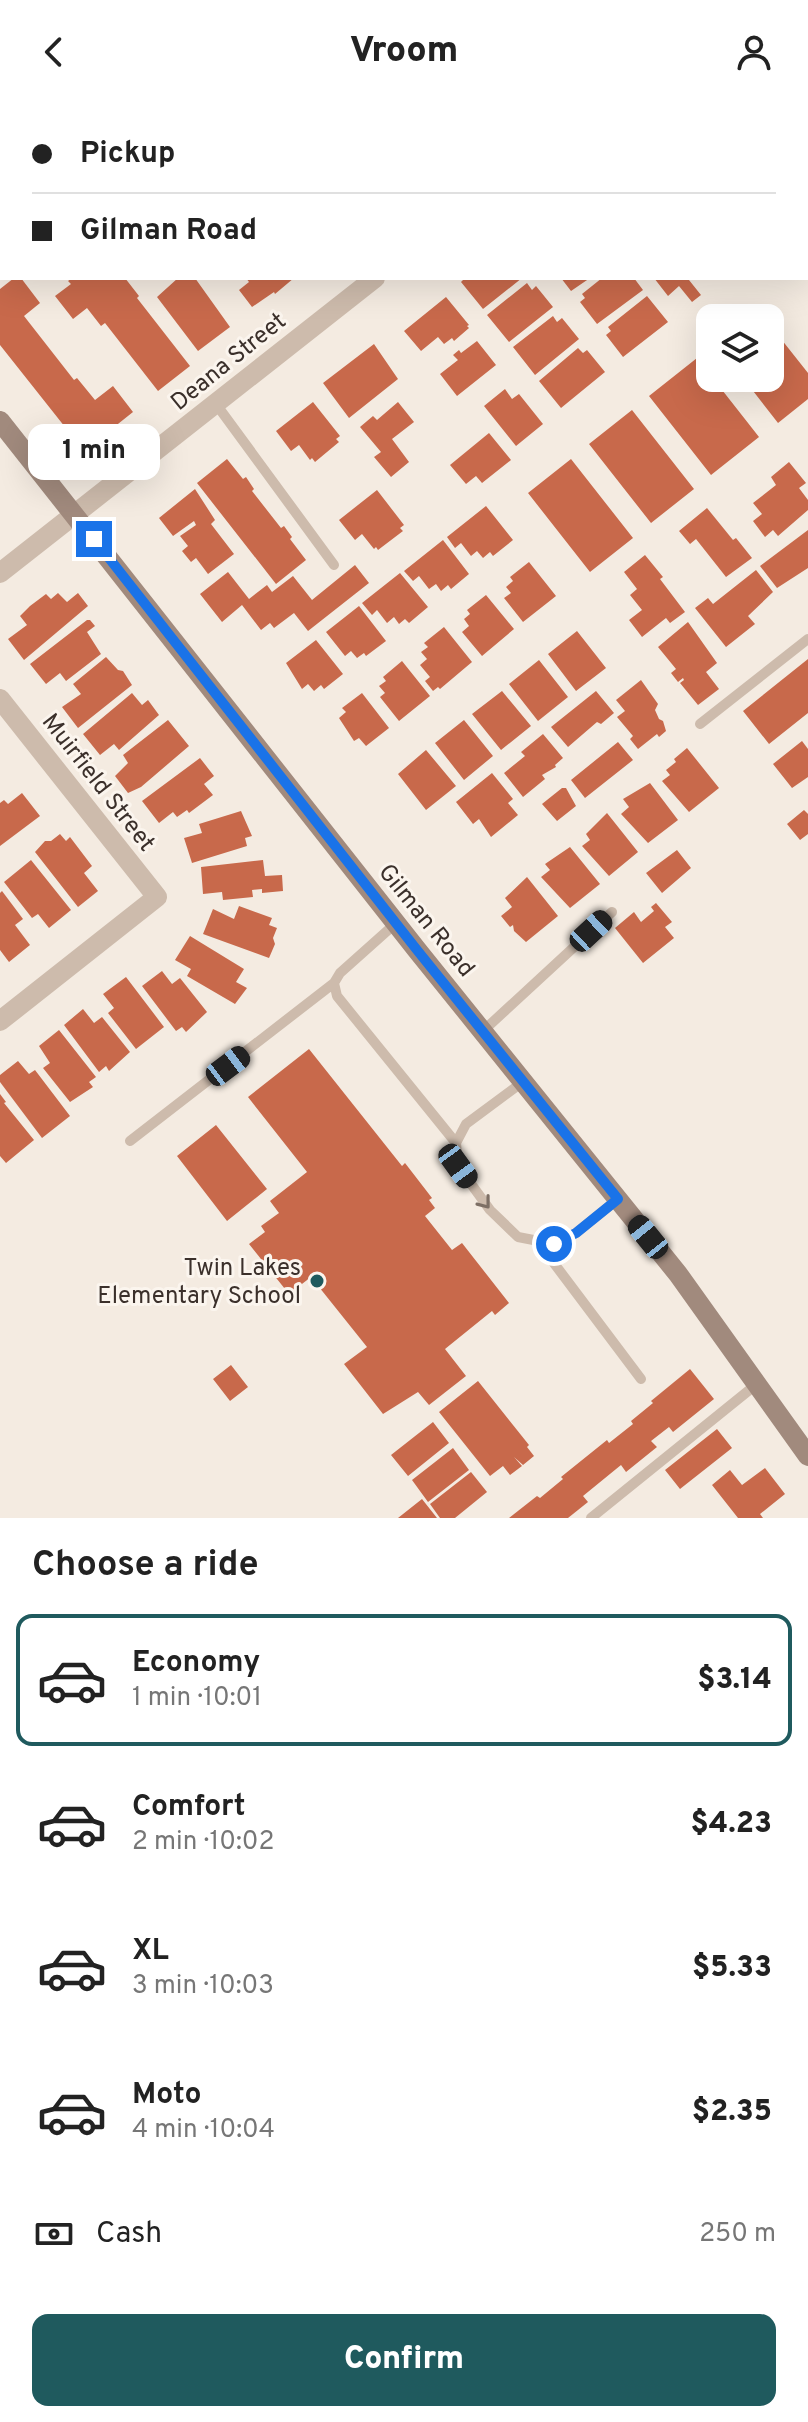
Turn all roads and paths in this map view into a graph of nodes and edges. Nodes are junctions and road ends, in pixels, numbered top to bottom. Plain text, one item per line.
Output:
1 (372, 280) edge
2 (216, 404) junction
3 (0, 421) edge
4 (76, 516) junction
5 (334, 565) dead end
6 (0, 573) edge
7 (808, 639) edge
8 (0, 699) edge
9 (700, 724) dead end
10 (612, 912) dead end
11 (396, 923) junction
12 (334, 983) junction
13 (0, 1021) edge
14 (483, 1031) junction
15 (524, 1081) junction
16 (130, 1141) dead end
17 (456, 1143) junction
18 (618, 1199) junction
19 (538, 1242) junction
20 (641, 1379) dead end
21 (758, 1383) junction
22 (802, 1432) edge
23 (808, 1456) edge
24 (591, 1518) edge

1 - 2 street, Deana Street
2 - 4 street, Deana Street
2 - 5 lane
3 - 4 street, Gilman Road
4 - 6 street, Deana Street
4 - 11 street, Gilman Road
7 - 9 lane
8 - 13 street, Muirfield Street
10 - 14 lane
11 - 12 lane
11 - 14 street, Gilman Road
12 - 16 lane
12 - 17 lane
14 - 15 street, Gilman Road
15 - 17 lane
15 - 18 street, Gilman Road
17 -> 19 lane
18 - 19 lane
18 - 21 street, Gilman Road
19 - 20 lane
21 - 22 street, Gilman Road
21 - 24 lane
22 - 23 street, Gilman Road

